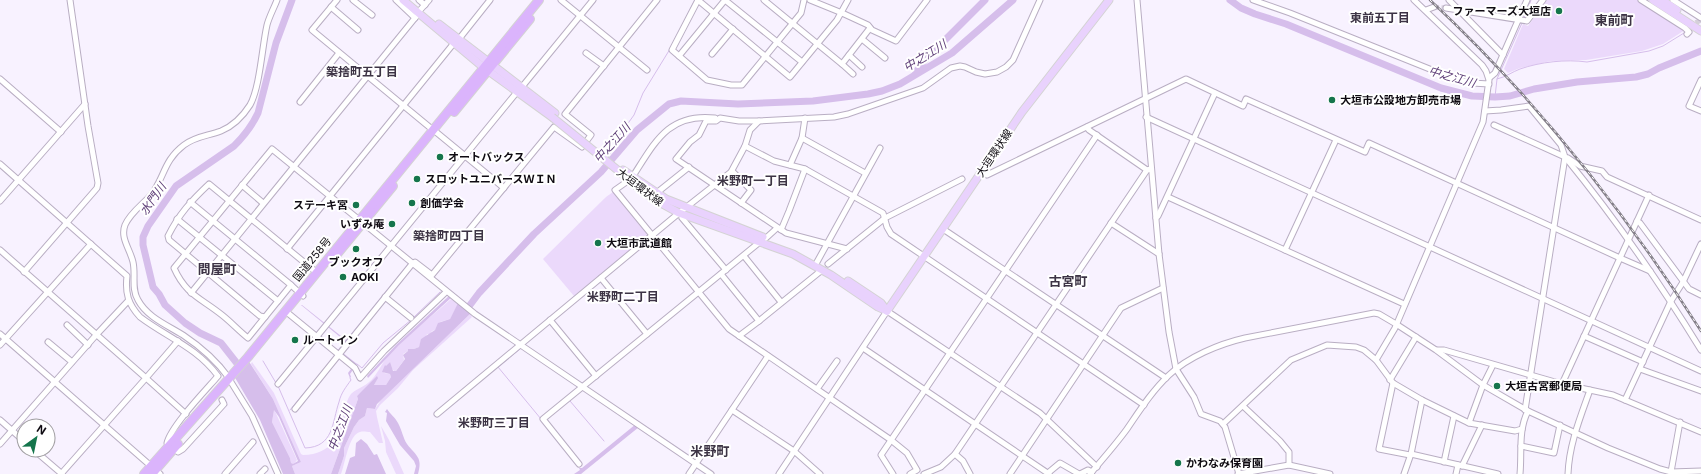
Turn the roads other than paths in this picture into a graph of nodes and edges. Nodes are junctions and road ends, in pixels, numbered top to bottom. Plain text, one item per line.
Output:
1 (70, 0) edge
2 (277, 0) edge
3 (337, 0) edge
4 (353, 0) edge
5 (396, 0) edge
6 (403, 0) edge
7 (410, 0) edge
8 (419, 0) edge
9 (429, 0) edge
10 (490, 0) edge
11 (539, 0) edge
12 (546, 0) edge
13 (561, 0) edge
14 (593, 0) edge
15 (658, 0) edge
16 (698, 0) edge
17 (725, 0) edge
18 (764, 0) edge
19 (804, 0) edge
20 (810, 0) edge
21 (848, 0) edge
22 (927, 0) edge
23 (1040, 0) edge
24 (1109, 0) edge
25 (1137, 0) edge
26 (1253, 0) edge
27 (1414, 0) edge
28 (1449, 0) edge
29 (1527, 0) edge
30 (1543, 0) edge
31 (1641, 0) edge
32 (1653, 0) edge
33 (1662, 0) edge
34 (1673, 0) edge
35 (330, 7) junction
36 (1434, 7) tunnel mouth
37 (1446, 8) tunnel mouth
38 (1456, 9) junction
39 (1426, 10) junction
40 (420, 11) junction
41 (714, 13) junction
42 (842, 13) junction
43 (372, 15) dead end
44 (580, 16) junction
45 (1521, 20) junction
46 (793, 22) junction
47 (1698, 23) edge
48 (870, 28) junction
49 (733, 29) junction
50 (358, 30) dead end
51 (1701, 31) edge
52 (1687, 34) dead end
53 (862, 39) junction
54 (457, 41) junction
55 (777, 42) junction
56 (817, 44) junction
57 (619, 48) junction
58 (586, 52) dead end
59 (339, 53) junction
60 (712, 54) dead end
61 (765, 55) junction
62 (849, 55) junction
63 (1503, 55) junction
64 (679, 56) junction
65 (885, 58) dead end
66 (802, 62) junction
67 (842, 64) junction
68 (488, 66) junction
69 (604, 66) junction
70 (862, 67) dead end
71 (647, 70) dead end
72 (853, 74) dead end
73 (367, 76) junction
74 (1489, 78) junction
75 (0, 79) edge
76 (1701, 80) edge
77 (1489, 84) junction
78 (519, 90) junction
79 (1215, 93) junction
80 (1145, 99) junction
81 (300, 102) dead end
82 (85, 104) junction
83 (404, 106) junction
84 (1701, 111) edge
85 (1484, 114) junction
86 (1146, 117) junction
87 (720, 118) junction
88 (805, 118) junction
89 (759, 121) junction
90 (1494, 125) dead end
91 (1087, 127) junction
92 (435, 131) junction
93 (61, 132) junction
94 (1096, 135) junction
95 (802, 138) junction
96 (1194, 138) junction
97 (1336, 140) junction
98 (745, 146) junction
99 (880, 148) dead end
100 (465, 156) junction
101 (1565, 157) junction
102 (0, 164) edge
103 (790, 165) junction
104 (293, 166) junction
105 (689, 167) junction
106 (805, 169) junction
107 (1149, 170) junction
108 (621, 171) junction
109 (732, 171) junction
110 (635, 173) dead end
111 (865, 174) junction
112 (987, 175) dead end
113 (962, 179) dead end
114 (18, 180) junction
115 (625, 183) dead end
116 (1456, 183) junction
117 (242, 185) junction
118 (715, 186) junction
119 (504, 188) junction
120 (659, 191) dead end
121 (1312, 192) junction
122 (1648, 195) junction
123 (330, 196) junction
124 (854, 196) junction
125 (1168, 197) junction
126 (0, 201) edge
127 (229, 201) junction
128 (190, 202) junction
129 (741, 203) junction
130 (263, 204) junction
131 (686, 208) junction
132 (680, 215) junction
133 (1156, 218) junction
134 (177, 219) junction
135 (886, 219) junction
136 (213, 220) junction
137 (251, 220) junction
138 (1701, 220) edge
139 (1637, 221) junction
140 (361, 222) junction
141 (68, 223) junction
142 (1111, 223) junction
143 (779, 228) junction
144 (1554, 228) junction
145 (943, 229) junction
146 (653, 235) junction
147 (200, 237) junction
148 (1628, 238) junction
149 (235, 239) junction
150 (763, 240) junction
151 (91, 244) junction
152 (827, 244) junction
153 (1701, 244) edge
154 (391, 246) junction
155 (1429, 246) junction
156 (287, 249) junction
157 (847, 249) junction
158 (0, 250) edge
159 (1285, 250) junction
160 (185, 254) junction
161 (1159, 254) junction
162 (222, 255) junction
163 (744, 256) junction
164 (924, 256) junction
165 (1620, 258) junction
166 (817, 262) junction
167 (412, 264) junction
168 (825, 268) junction
169 (1650, 270) junction
170 (1006, 271) junction
171 (24, 272) junction
172 (208, 272) junction
173 (316, 272) junction
174 (723, 272) junction
175 (601, 278) junction
176 (1683, 282) junction
177 (291, 285) junction
178 (1163, 288) junction
179 (699, 291) junction
180 (47, 292) junction
181 (191, 293) junction
182 (447, 293) junction
183 (301, 294) junction
184 (1701, 295) edge
185 (385, 297) junction
186 (1544, 298) junction
187 (987, 299) junction
188 (128, 301) junction
189 (278, 301) junction
190 (1671, 301) junction
191 (781, 302) junction
192 (1404, 304) junction
193 (1056, 305) junction
194 (887, 311) junction
195 (289, 314) junction
196 (265, 316) junction
197 (411, 318) dead end
198 (550, 320) junction
199 (759, 321) junction
200 (1591, 321) junction
201 (1396, 324) junction
202 (67, 325) dead end
203 (1037, 332) junction
204 (0, 334) edge
205 (97, 334) junction
206 (647, 334) junction
207 (1102, 336) junction
208 (1584, 336) junction
209 (317, 337) junction
210 (739, 337) junction
211 (1416, 337) junction
212 (5, 339) junction
213 (178, 341) junction
214 (48, 342) dead end
215 (0, 345) edge
216 (88, 345) junction
217 (520, 345) junction
218 (1650, 347) junction
219 (863, 348) junction
220 (1436, 350) junction
221 (1701, 350) edge
222 (340, 353) junction
223 (950, 353) junction
224 (768, 356) junction
225 (249, 358) junction
226 (1376, 360) junction
227 (837, 361) dead end
228 (72, 362) junction
229 (1643, 362) junction
230 (1083, 363) junction
231 (1493, 365) junction
232 (1176, 369) junction
233 (1640, 369) junction
234 (1701, 371) edge
235 (596, 376) junction
236 (1530, 376) junction
237 (146, 378) junction
238 (1166, 378) junction
239 (231, 379) junction
240 (1392, 381) junction
241 (55, 382) junction
242 (278, 384) dead end
243 (1562, 384) junction
244 (1484, 385) junction
245 (582, 387) junction
246 (1000, 387) junction
247 (817, 389) junction
248 (925, 390) junction
249 (1590, 390) junction
250 (1701, 391) edge
251 (830, 398) junction
252 (222, 400) dead end
253 (1422, 400) junction
254 (1625, 400) junction
255 (1144, 405) junction
256 (1243, 406) junction
257 (295, 408) dead end
258 (732, 410) junction
259 (1527, 410) junction
260 (186, 414) junction
261 (437, 414) dead end
262 (1454, 416) junction
263 (1047, 419) junction
264 (0, 420) edge
265 (1680, 422) junction
266 (1469, 423) junction
267 (975, 424) junction
268 (1223, 424) junction
269 (1482, 425) junction
270 (1560, 425) junction
271 (104, 426) junction
272 (1522, 429) junction
273 (12, 431) junction
274 (1576, 432) junction
275 (1701, 432) edge
276 (16, 434) edge
277 (892, 440) junction
278 (253, 442) dead end
279 (0, 444) edge
280 (1521, 446) junction
281 (172, 447) junction
282 (794, 451) junction
283 (955, 454) junction
284 (1411, 455) junction
285 (1022, 456) junction
286 (43, 458) edge
287 (1444, 462) junction
288 (580, 464) dead end
289 (696, 464) junction
290 (1288, 465) junction
291 (1460, 466) junction
292 (1097, 467) junction
293 (265, 469) dead end
294 (917, 470) junction
295 (154, 471) edge
296 (1701, 471) edge
297 (1670, 472) junction
298 (1091, 473) edge
299 (61, 474) edge
300 (144, 474) edge
301 (225, 474) edge
302 (260, 474) edge
303 (278, 474) edge
304 (689, 474) edge
305 (711, 474) edge
306 (779, 474) edge
307 (820, 474) edge
308 (893, 474) edge
309 (910, 474) edge
310 (924, 474) edge
311 (970, 474) edge
312 (1010, 474) edge
313 (1048, 474) edge
314 (1080, 474) edge
315 (1239, 474) edge
316 (1330, 474) edge
317 (1404, 474) edge
318 (1456, 474) edge
319 (1498, 474) edge
320 (1520, 474) edge
321 (1568, 474) edge

1 - 82 street
2 - 239 street
3 - 35 street
4 - 43 street
5 - 40 street
6 - 40 main road, 大垣環状線
7 - 40 main road, 大垣環状線
8 - 40 street
9 - 40 street
10 - 54 street
11 - 68 highway, 国道258号
12 - 68 highway, 国道258号
13 - 44 street
14 - 44 street
15 - 57 street
16 - 41 street
16 - 64 street
17 - 41 street
17 - 55 street
18 - 46 street
19 - 46 street
20 - 42 street
21 - 42 street
22 - 48 street
23 - 88 street
24 - 145 main road, 大垣環状線
25 - 80 street
26 - 77 street
27 - 39 street
28 - 38 street
29 - 45 street
30 - 45 street
31 - 52 street
32 - 47 main road
33 - 47 main road
34 - 47 street
35 - 50 street
35 - 59 street
36 - 39 street
37 - 38 street
38 - 45 street
38 - 63 street
39 - 74 street
40 - 54 main road, 大垣環状線
40 - 73 street
41 - 49 street
41 - 64 street
42 - 48 street
42 - 56 street
44 - 57 street
44 - 78 street
45 - 63 street
46 - 55 street
46 - 56 street
47 - 51 main road
48 - 53 street
49 - 60 street
49 - 61 street
53 - 62 street
53 - 65 street
54 - 68 main road, 大垣環状線
54 - 83 street
55 - 61 street
55 - 66 street
56 - 66 street
56 - 67 street
57 - 69 street
57 - 71 street
58 - 69 street
59 - 73 street
59 - 81 street
61 - 64 street
61 - 66 street
62 - 67 street
62 - 70 street
63 - 74 street
67 - 72 street
68 - 78 main road, 大垣環状線
68 - 92 highway, 国道258号
69 - 119 street
73 - 83 street
73 - 104 street
74 - 77 street
75 - 93 street
76 - 84 street
77 - 85 street
78 - 100 street
78 - 108 main road, 大垣環状線, bridge
79 - 80 street
79 - 96 street
79 - 97 street
80 - 86 street
80 - 91 street
82 - 93 street
82 - 141 street
83 - 92 street
83 - 123 street
85 - 101 street
85 - 116 street
86 - 96 street
86 - 107 street
87 - 89 street
87 - 105 street
87 - 110 street
88 - 89 street
88 - 95 street
89 - 98 street
90 - 101 street
91 - 94 street
91 - 112 street
92 - 100 street
92 - 140 highway, 国道258号
93 - 114 street
94 - 107 street
94 - 170 street
95 - 103 street
95 - 111 street
96 - 121 street
96 - 125 street
97 - 116 street
97 - 121 street
98 - 103 street
98 - 109 street
99 - 111 street
100 - 119 street
100 - 154 street
101 - 122 street
101 - 144 street
101 - 148 street
102 - 114 street
103 - 106 street
104 - 117 street
104 - 123 street
104 - 130 street
105 - 118 street
105 - 120 street
106 - 124 street
106 - 143 street
107 - 133 street
107 - 142 street
108 - 131 main road, 大垣環状線
108 - 132 main road, 大垣環状線
109 - 118 street
109 - 129 street
111 - 124 street
113 - 135 street
114 - 126 street
114 - 141 street
115 - 146 street
116 - 144 street
116 - 155 street
117 - 127 street
117 - 130 street
118 - 129 street
118 - 131 street
119 - 167 street
121 - 155 street
121 - 159 street
122 - 138 street
122 - 139 street
123 - 140 street
123 - 156 street
124 - 135 street
124 - 152 street
125 - 133 street
125 - 159 street
127 - 128 street
127 - 136 street
127 - 137 street
128 - 134 street
128 - 136 street
129 - 143 street
130 - 137 street
131 - 132 street
131 - 150 main road, 大垣環状線
132 - 146 street
132 - 150 main road, 大垣環状線
132 - 174 street
133 - 161 street
134 - 147 street
134 - 160 street
135 - 157 street
135 - 164 street
136 - 147 street
136 - 149 street
137 - 149 street
137 - 156 street
139 - 148 street
139 - 176 street
140 - 154 street
140 - 173 highway, 国道258号
140 - 183 highway, 国道258号
141 - 151 street
141 - 171 street
142 - 161 street
142 - 193 street
143 - 150 street
143 - 152 street
144 - 165 street
144 - 186 street
145 - 164 main road, 大垣環状線
145 - 170 street
146 - 175 street
146 - 179 street
147 - 160 street
147 - 162 street
148 - 165 street
148 - 169 street
149 - 162 street
149 - 177 street
150 - 163 street
150 - 166 main road, 大垣環状線
150 - 168 main road, 大垣環状線
151 - 180 street
151 - 188 street
152 - 157 street
152 - 166 street
153 - 176 street
154 - 167 street
154 - 209 street
155 - 186 street
155 - 192 street
156 - 173 street
157 - 168 street
158 - 171 street
159 - 192 street
160 - 172 street
160 - 181 street
161 - 178 street
162 - 172 street
162 - 189 street
163 - 174 street
163 - 191 street
164 - 187 street
164 - 194 main road, 大垣環状線
165 - 169 street
165 - 200 street
166 - 168 main road, 大垣環状線
167 - 182 street
167 - 185 street
168 - 191 street
168 - 194 main road, 大垣環状線
169 - 190 street
170 - 187 street
170 - 193 street
171 - 180 street
172 - 181 street
172 - 196 street
173 - 183 highway, 国道258号
174 - 179 street
174 - 199 street
175 - 198 street
175 - 206 street
176 - 184 street
176 - 190 street
177 - 183 street
177 - 189 street
178 - 207 street
178 - 232 street
179 - 206 street
179 - 210 street
180 - 205 street
180 - 212 street
181 - 196 street
182 - 217 street
182 - 222 street
183 - 195 highway, 国道258号
183 - 225 highway, 国道258号
185 - 197 street
185 - 222 street
186 - 200 street
186 - 236 street
187 - 203 street
187 - 223 street
188 - 205 street
188 - 213 street
189 - 196 street
190 - 218 street
190 - 221 street
191 - 199 street
192 - 201 street
193 - 203 street
193 - 207 street
194 - 219 street
194 - 223 street
195 - 209 street
195 - 225 highway, 国道258号
198 - 217 street
198 - 235 street
199 - 210 street
200 - 208 street
200 - 218 street
201 - 211 street
201 - 226 street
201 - 232 street
202 - 216 street
203 - 230 street
203 - 246 street
204 - 212 street
205 - 216 street
205 - 237 street
206 - 235 street
207 - 230 street
207 - 238 street
208 - 229 street
208 - 243 street
209 - 222 street
209 - 242 street
210 - 224 street
211 - 220 street
211 - 240 street
212 - 215 street
212 - 241 street
213 - 237 street
213 - 260 street
214 - 228 street
216 - 228 street
217 - 245 street
217 - 261 street
218 - 229 street
218 - 234 street
219 - 248 street
219 - 251 street
220 - 231 street
220 - 244 street
222 - 257 street
223 - 246 street
223 - 248 street
224 - 247 street
224 - 258 street
225 - 239 highway, 国道258号
226 - 240 street
226 - 256 street
227 - 247 street
228 - 241 street
229 - 233 street
230 - 255 street
230 - 263 street
231 - 236 street
231 - 244 street
232 - 238 street
232 - 268 street
233 - 250 street
233 - 254 street
235 - 245 street
236 - 243 street
236 - 259 street
237 - 260 street
237 - 271 street
238 - 255 street
239 - 281 highway, 国道258号
239 - 303 street
240 - 253 street
240 - 284 street
241 - 271 street
241 - 273 street
243 - 249 street
244 - 259 street
244 - 266 street
245 - 288 street
245 - 289 street
246 - 263 street
246 - 267 street
247 - 251 street
248 - 267 street
248 - 277 street
249 - 254 street
249 - 274 street
251 - 277 street
251 - 282 street
252 - 281 street
253 - 262 street
253 - 284 street
254 - 265 street
255 - 292 street
256 - 268 street
256 - 290 street
258 - 282 street
258 - 289 street
259 - 270 street
259 - 272 street
260 - 281 street
262 - 266 street
262 - 287 street
263 - 285 street
263 - 292 street
264 - 273 street
265 - 275 street
265 - 297 street
266 - 269 street
267 - 283 street
267 - 285 street
268 - 315 street
269 - 272 street
269 - 291 street
270 - 274 street
270 - 280 street
271 - 295 street
271 - 299 street
272 - 280 street
273 - 276 street
273 - 279 street
274 - 297 street
274 - 321 street
277 - 294 street
277 - 308 street
278 - 301 street
280 - 320 street
281 - 295 highway, 国道258号
282 - 306 street
282 - 307 street
283 - 310 street
283 - 311 street
284 - 287 street
284 - 317 street
285 - 312 street
285 - 313 street
286 - 299 street
287 - 291 street
289 - 304 street
289 - 305 street
290 - 315 street
290 - 316 street
291 - 318 street
291 - 319 street
292 - 298 street
293 - 302 street
294 - 309 street
294 - 310 street
295 - 300 highway, 国道258号
296 - 297 street
298 - 314 street
313 - 314 street

